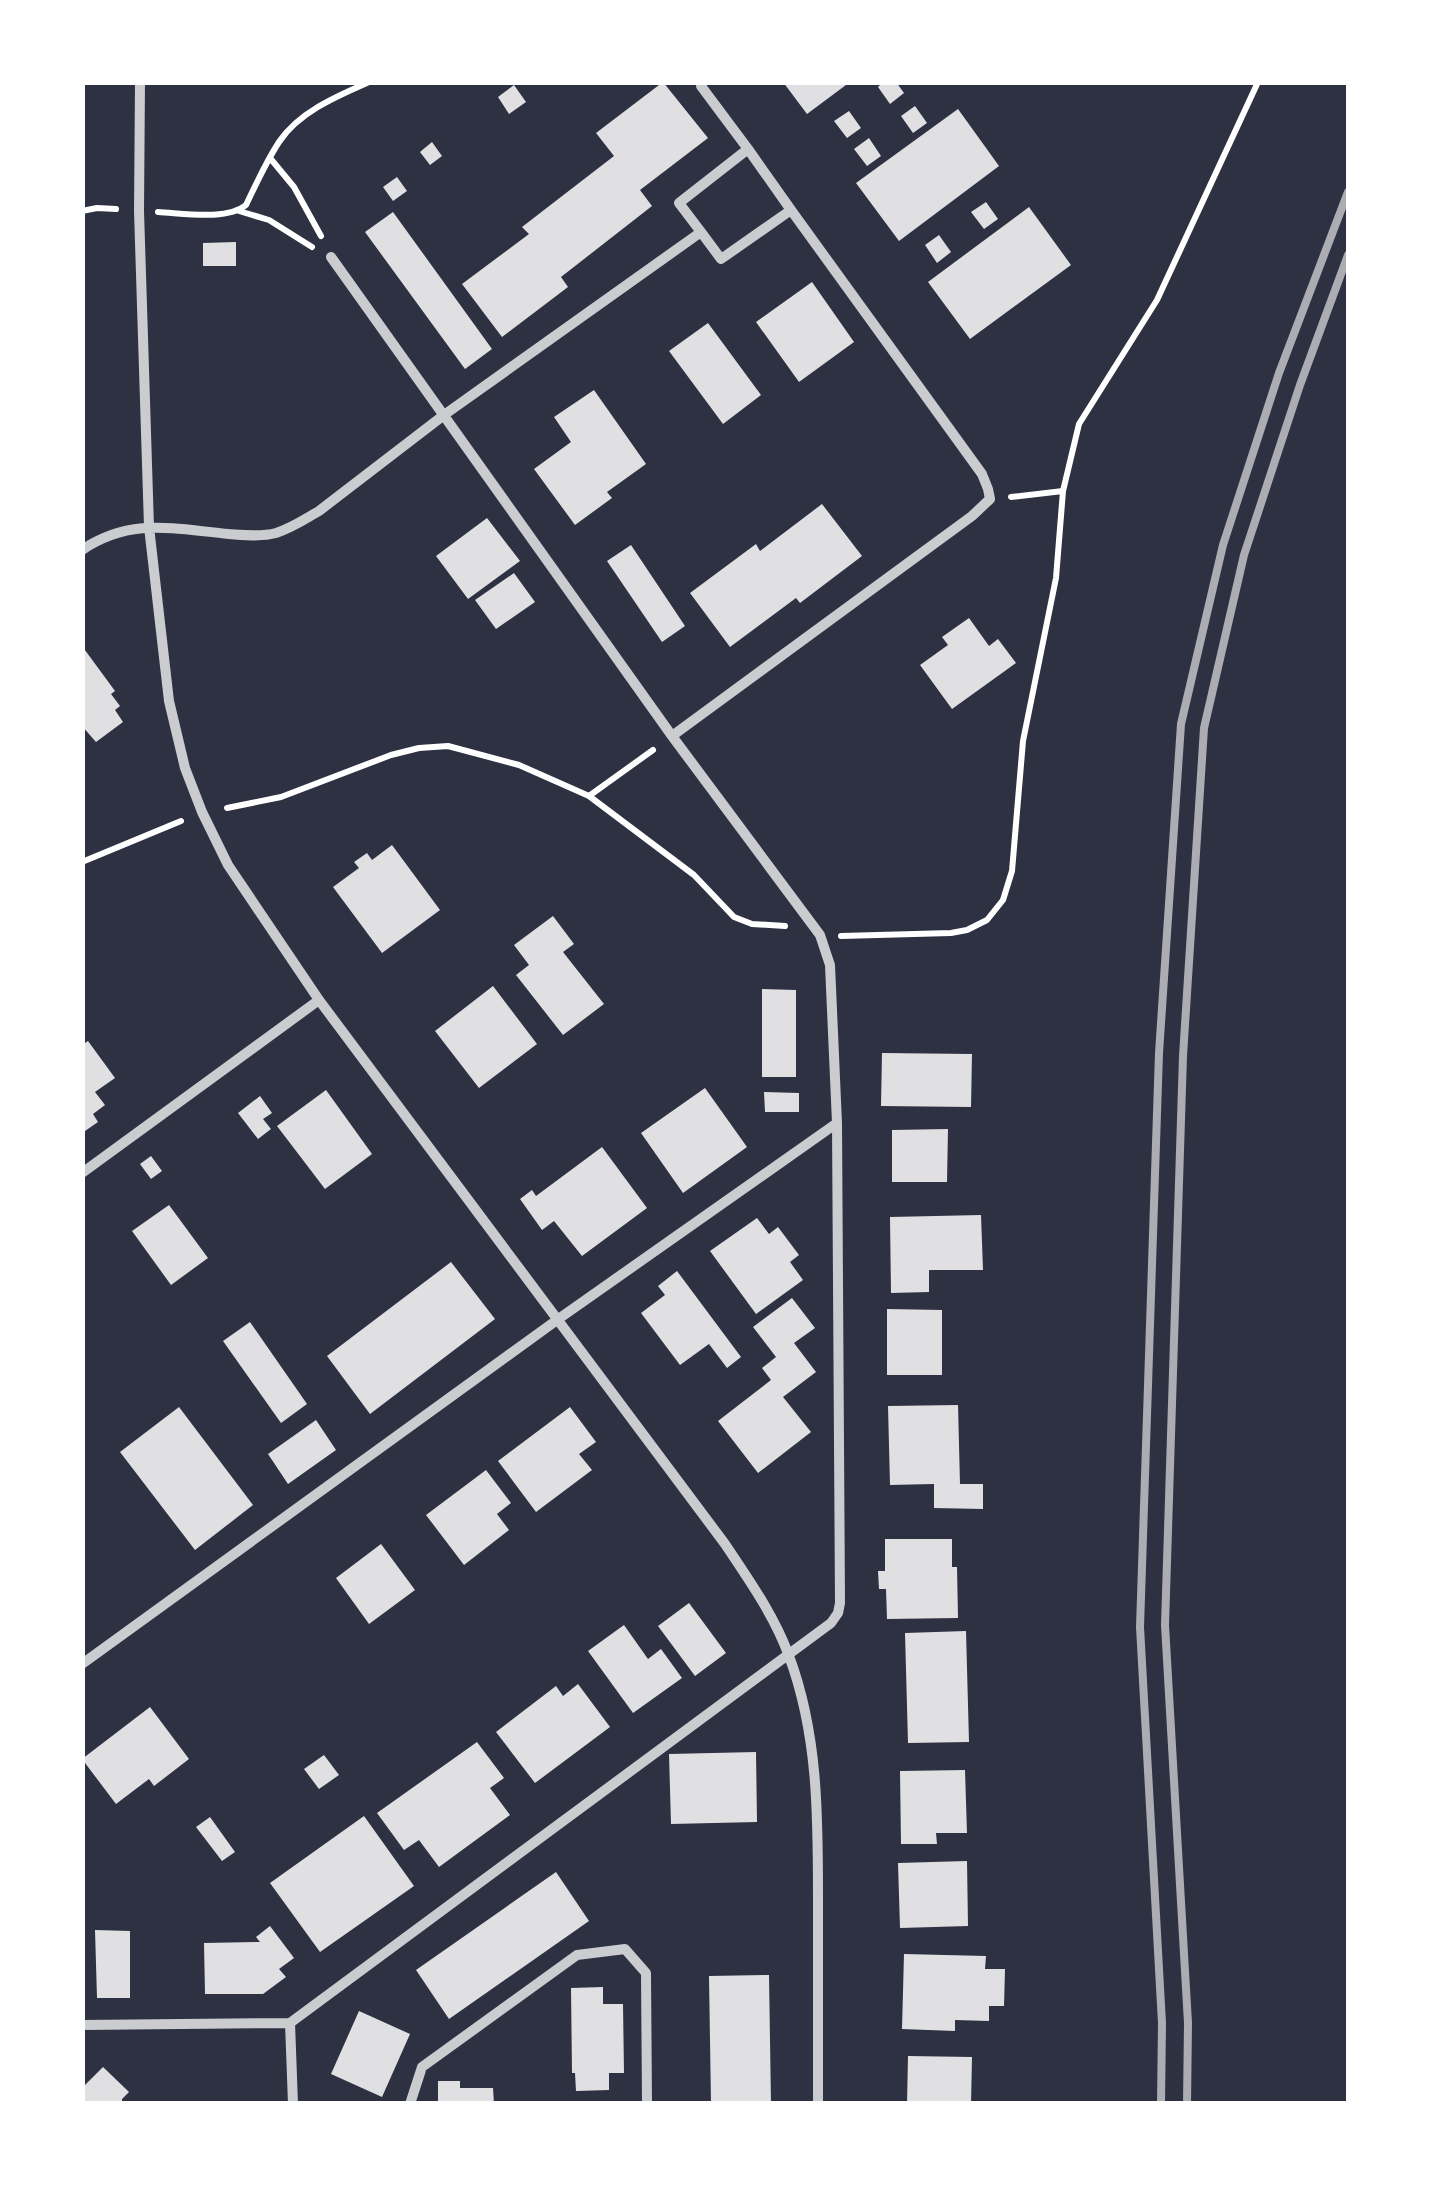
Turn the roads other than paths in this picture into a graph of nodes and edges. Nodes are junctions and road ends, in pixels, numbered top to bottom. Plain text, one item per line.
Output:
1 (140, 82) edge
2 (701, 86) dead end
3 (748, 149) junction
4 (791, 210) junction
5 (701, 232) junction
6 (331, 257) road end
7 (444, 415) junction
8 (149, 527) junction
9 (82, 550) edge
10 (672, 736) junction
11 (318, 1000) junction
12 (836, 1123) junction
13 (82, 1174) edge
14 (557, 1320) junction
15 (789, 1655) junction
16 (82, 1664) edge
17 (290, 2023) junction
18 (82, 2024) edge
19 (293, 2104) edge
20 (410, 2104) edge
21 (647, 2104) edge
22 (818, 2104) edge

1 - 8 street
2 - 3 street
3 - 4 street
3 - 5 street
4 - 5 street
4 - 10 street
5 - 7 street
6 - 7 street
7 - 8 street
7 - 10 street
8 - 9 street
8 - 11 street
10 - 12 street
11 - 13 street
11 - 14 street
12 - 14 street
12 - 15 street
14 - 15 street
14 - 16 street
15 - 17 street
15 - 22 street
17 - 18 street
17 - 19 street
20 - 21 street

